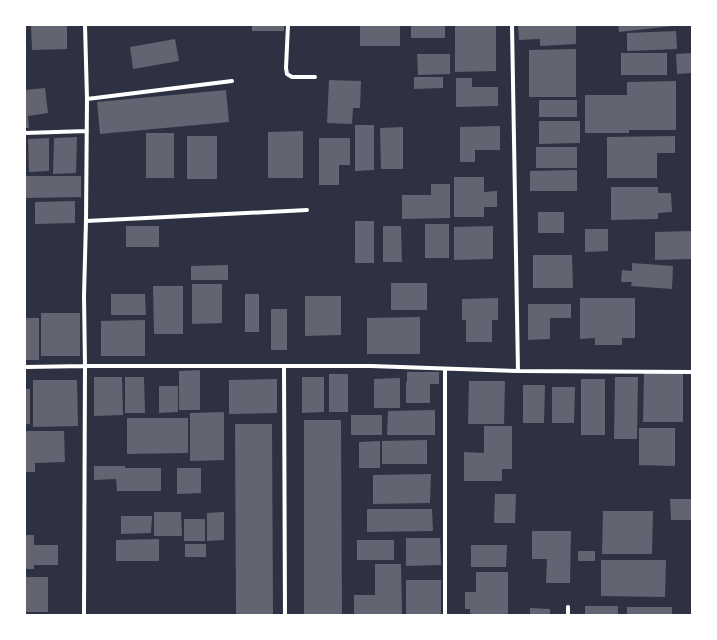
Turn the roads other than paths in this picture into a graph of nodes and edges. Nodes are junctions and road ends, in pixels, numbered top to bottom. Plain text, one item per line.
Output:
1 (85, 25) edge
2 (288, 25) edge
3 (512, 25) edge
4 (315, 77) dead end
5 (232, 81) dead end
6 (87, 99) junction
7 (87, 131) junction
8 (25, 133) edge
9 (307, 210) dead end
10 (86, 221) junction
11 (85, 366) junction
12 (284, 366) junction
13 (25, 367) edge
14 (446, 369) junction
15 (518, 371) junction
16 (692, 372) edge
17 (568, 607) dead end
18 (84, 615) edge
19 (285, 615) edge
20 (445, 615) edge
21 (568, 615) edge

1 - 6 street
2 - 4 street
3 - 15 street
5 - 6 street
6 - 7 street
7 - 8 street
7 - 10 street
9 - 10 street
10 - 11 street
11 - 12 street
11 - 13 street
11 - 18 street
12 - 14 street
12 - 19 street
14 - 15 street
14 - 20 street
15 - 16 street
17 - 21 street

